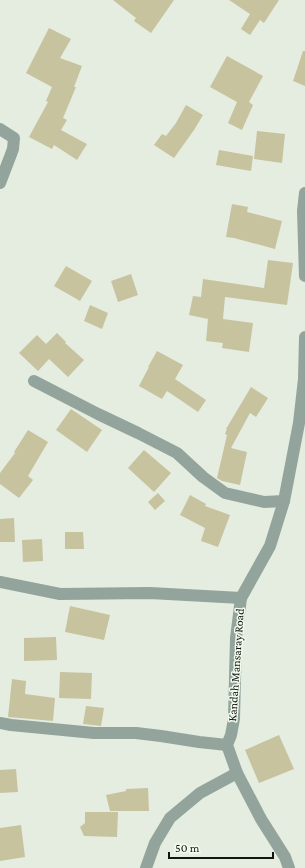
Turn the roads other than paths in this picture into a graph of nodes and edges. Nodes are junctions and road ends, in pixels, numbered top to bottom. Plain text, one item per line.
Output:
1 (0, 129) edge
2 (0, 183) edge
3 (305, 194) edge
4 (305, 276) edge
5 (305, 337) edge
6 (34, 381) dead end
7 (284, 501) junction
8 (0, 582) edge
9 (241, 598) junction
10 (0, 723) edge
11 (227, 744) junction
12 (237, 773) junction
13 (146, 868) edge
14 (289, 868) edge

1 - 2 street
3 - 4 street
5 - 7 street, Kandah Mansaray Road
6 - 7 street
7 - 9 street, Kandah Mansaray Road
8 - 9 street
9 - 11 street, Kandah Mansaray Road
10 - 11 street
11 - 12 street
12 - 13 street
12 - 14 street

